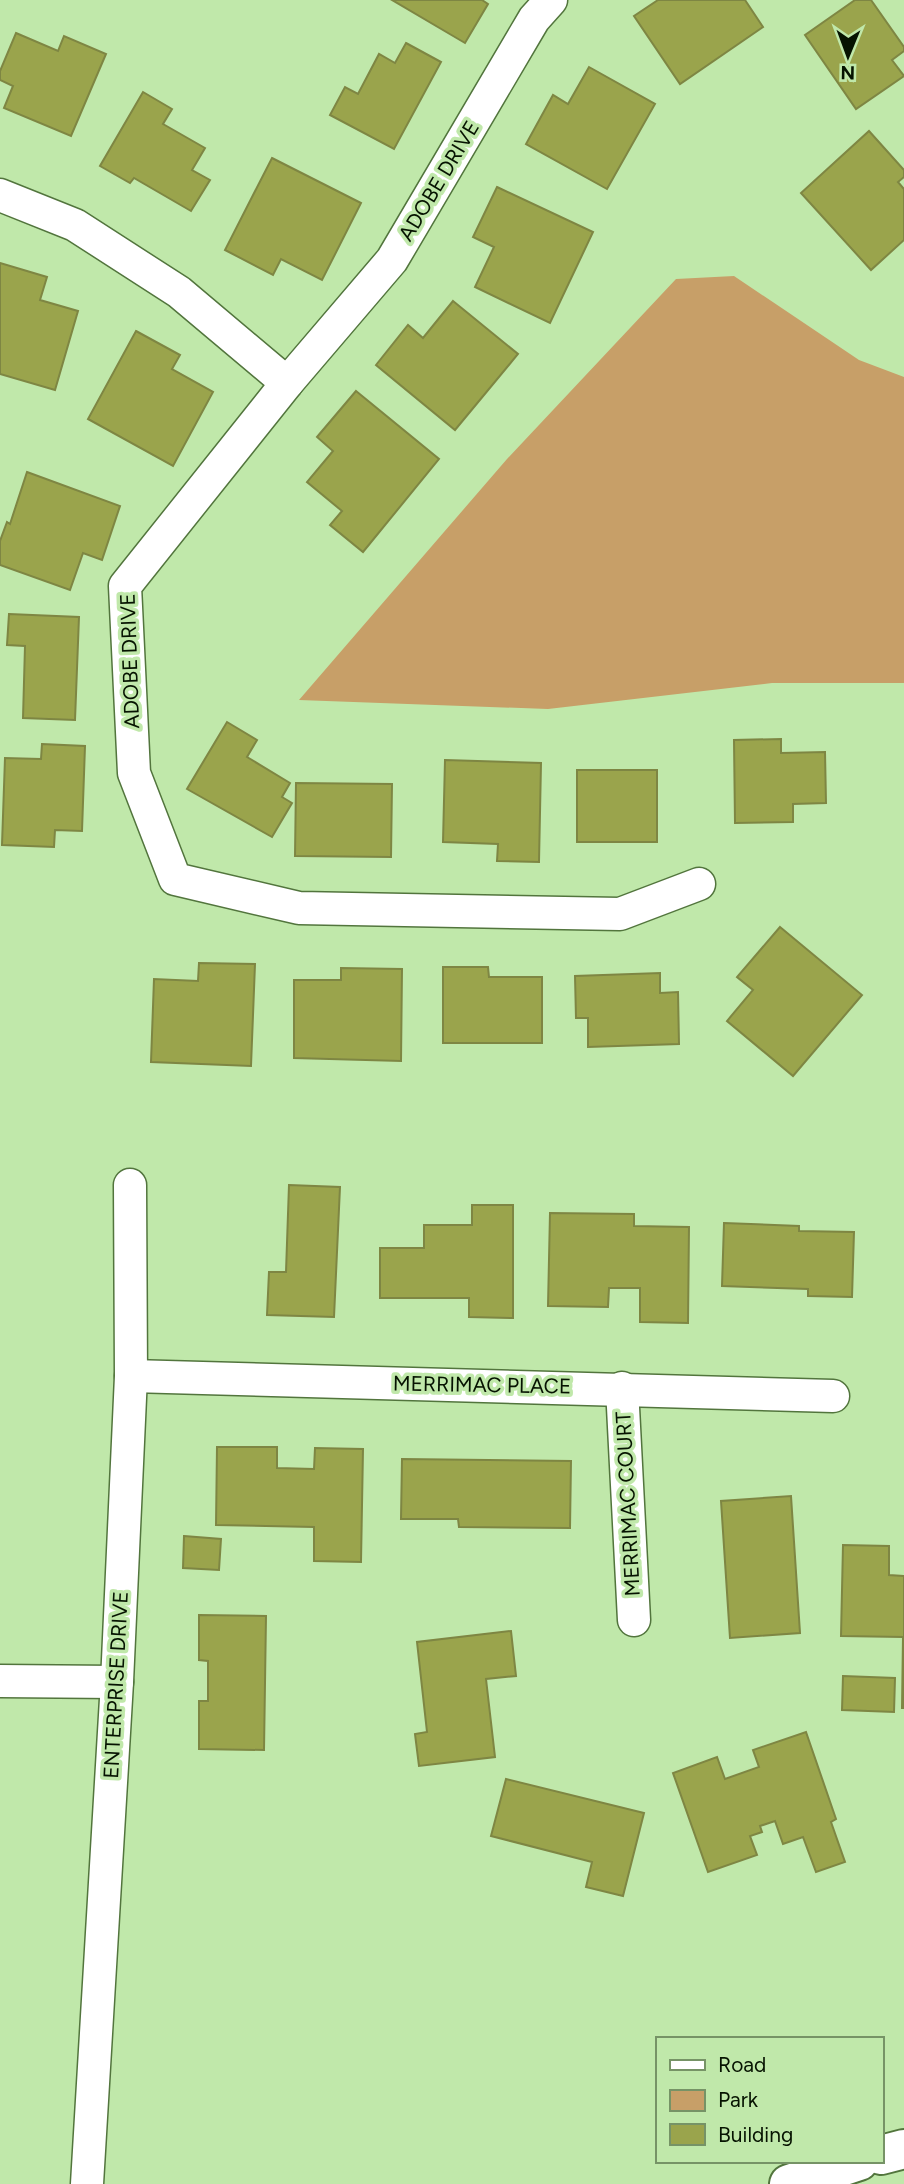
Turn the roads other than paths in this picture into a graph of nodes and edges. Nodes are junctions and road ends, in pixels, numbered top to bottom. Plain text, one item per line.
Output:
1 (551, 0) edge
2 (0, 195) edge
3 (287, 383) junction
4 (699, 884) dead end
5 (130, 1185) dead end
6 (131, 1376) junction
7 (622, 1388) junction
8 (833, 1396) dead end
9 (634, 1620) dead end
10 (0, 1681) edge
11 (117, 1682) junction
12 (904, 2149) edge
13 (883, 2154) edge
14 (853, 2163) edge
15 (87, 2184) edge
16 (789, 2184) edge

1 - 3 street, ADOBE DRIVE
2 - 3 street
3 - 4 street, ADOBE DRIVE
5 - 6 street, ENTERPRISE DRIVE
6 - 7 street, MERRIMAC PLACE
6 - 11 street, ENTERPRISE DRIVE
7 - 8 street, MERRIMAC PLACE
7 - 9 street, MERRIMAC COURT
10 - 11 street
11 - 15 street, ENTERPRISE DRIVE
12 - 13 street
14 - 16 street

